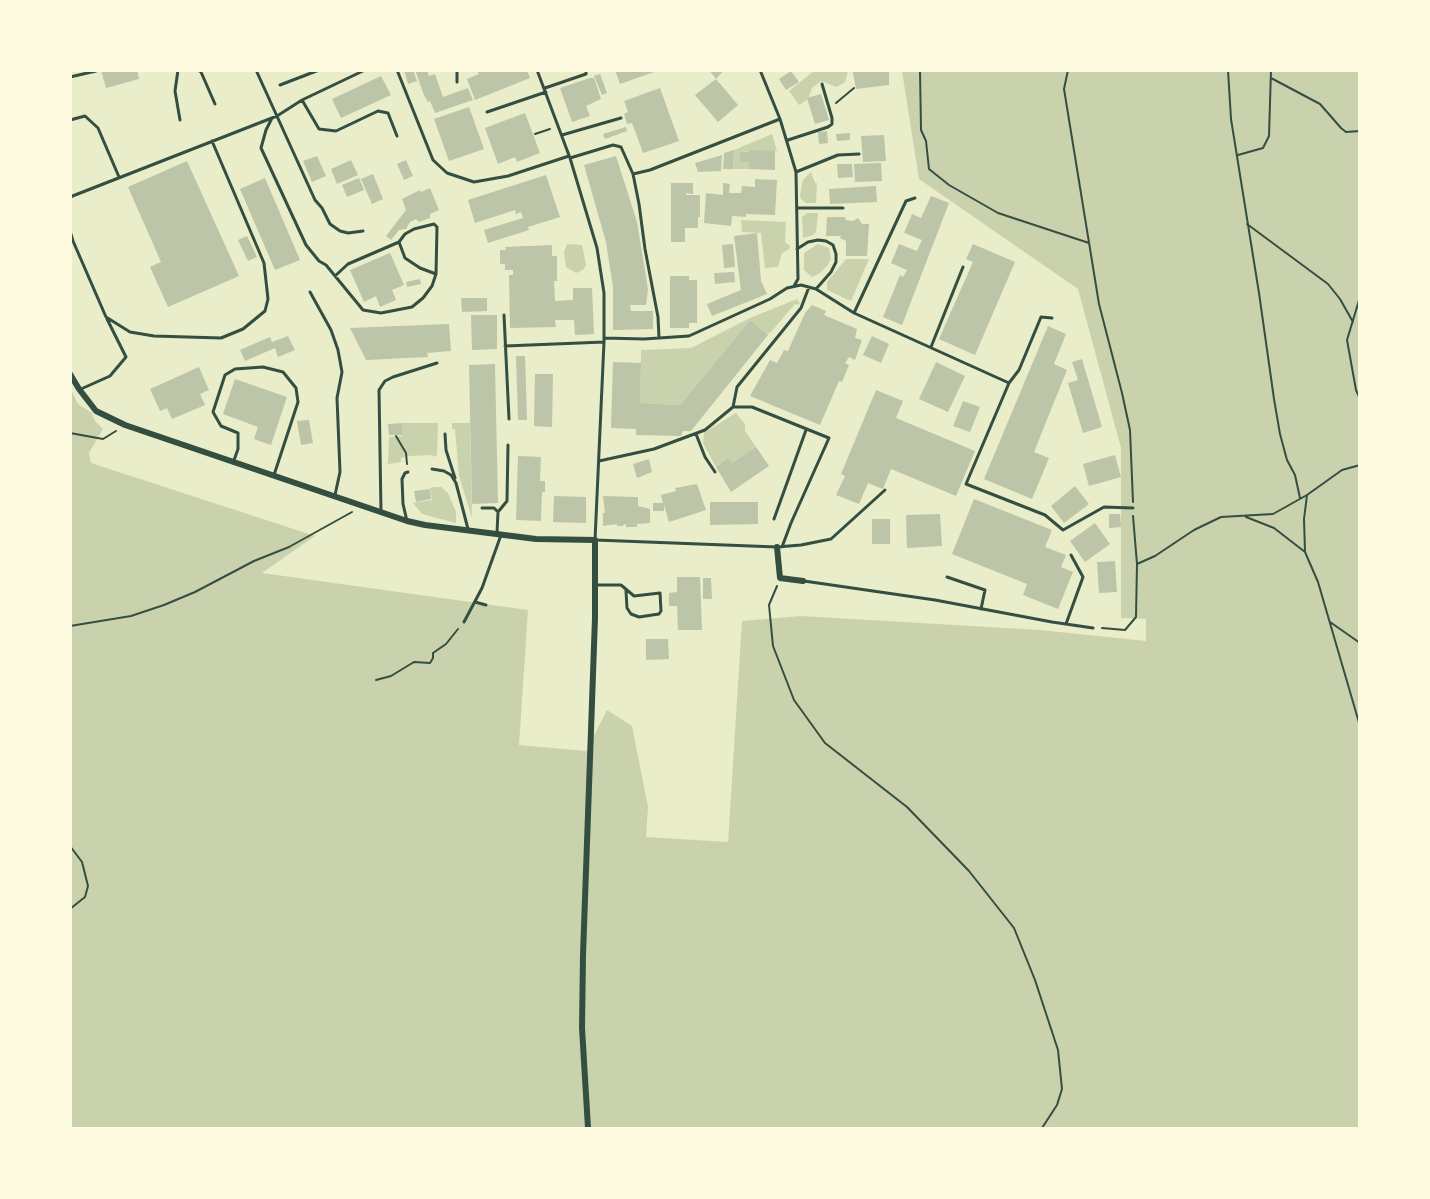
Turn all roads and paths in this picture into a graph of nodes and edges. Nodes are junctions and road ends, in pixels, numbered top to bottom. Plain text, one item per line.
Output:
1 (178, 70) edge
2 (198, 70) edge
3 (256, 70) edge
4 (320, 70) edge
5 (364, 70) edge
6 (397, 70) edge
7 (457, 70) edge
8 (537, 70) edge
9 (586, 70) edge
10 (760, 70) edge
11 (920, 70) edge
12 (1068, 70) edge
13 (1228, 70) edge
14 (1270, 70) edge
15 (96, 71) edge
16 (70, 77) edge
17 (1271, 78) junction
18 (457, 82) dead end
19 (822, 84) dead end
20 (280, 85) dead end
21 (854, 88) dead end
22 (545, 90) junction
23 (302, 100) junction
24 (215, 104) dead end
25 (829, 109) junction
26 (487, 112) dead end
27 (277, 116) junction
28 (272, 118) junction
29 (621, 118) dead end
30 (780, 119) junction
31 (70, 120) edge
32 (180, 120) dead end
33 (558, 126) junction
34 (1359, 131) edge
35 (535, 134) dead end
36 (562, 135) junction
37 (397, 136) dead end
38 (788, 140) junction
39 (212, 141) junction
40 (859, 154) dead end
41 (1238, 155) junction
42 (570, 157) junction
43 (796, 172) junction
44 (633, 174) junction
45 (119, 177) junction
46 (70, 197) edge
47 (915, 198) dead end
48 (798, 208) junction
49 (843, 208) dead end
50 (1247, 224) junction
51 (70, 231) edge
52 (363, 231) dead end
53 (399, 242) junction
54 (1089, 243) junction
55 (797, 249) junction
56 (963, 267) dead end
57 (436, 274) junction
58 (335, 276) junction
59 (794, 286) junction
60 (810, 288) junction
61 (816, 290) junction
62 (310, 292) dead end
63 (1359, 297) edge
64 (854, 313) junction
65 (504, 315) dead end
66 (106, 316) junction
67 (1052, 318) dead end
68 (1353, 322) junction
69 (659, 338) junction
70 (604, 340) junction
71 (505, 346) junction
72 (931, 347) junction
73 (437, 363) dead end
74 (70, 374) edge
75 (1009, 383) junction
76 (79, 389) junction
77 (1359, 399) edge
78 (733, 406) junction
79 (509, 419) dead end
80 (125, 425) junction
81 (806, 429) junction
82 (70, 433) edge
83 (445, 434) dead end
84 (696, 434) junction
85 (396, 436) dead end
86 (507, 446) dead end
87 (599, 461) junction
88 (233, 463) junction
89 (1359, 465) edge
90 (432, 469) dead end
91 (408, 472) joint
92 (715, 472) dead end
93 (274, 477) junction
94 (456, 483) junction
95 (885, 489) dead end
96 (1307, 495) junction
97 (335, 496) junction
98 (1300, 498) junction
99 (361, 505) junction
100 (482, 508) dead end
101 (1133, 508) junction
102 (381, 512) junction
103 (498, 512) junction
104 (1246, 517) junction
105 (774, 519) dead end
106 (408, 521) junction
107 (468, 529) junction
108 (499, 533) junction
109 (595, 540) junction
110 (780, 547) junction
111 (1305, 552) junction
112 (1071, 555) dead end
113 (1137, 564) junction
114 (947, 577) dead end
115 (780, 578) junction
116 (803, 581) joint
117 (595, 585) junction
118 (626, 591) junction
119 (474, 602) junction
120 (486, 605) dead end
121 (981, 609) junction
122 (464, 622) joint
123 (1330, 622) junction
124 (1066, 624) junction
125 (70, 626) edge
126 (1093, 628) joint
127 (1359, 643) edge
128 (376, 680) dead end
129 (1359, 726) edge
130 (70, 846) edge
131 (70, 909) edge
132 (588, 1128) edge
133 (1042, 1128) edge

1 - 32 lane
2 - 24 lane
3 - 27 lane
4 - 20 lane
5 - 23 lane
6 - 42 lane
7 - 18 lane
8 - 22 lane
9 - 22 lane
10 - 30 lane
11 - 54 path
12 - 54 path
13 - 41 path
14 - 17 path
15 - 16 lane
17 - 34 path
17 - 41 path
19 - 25 lane
21 - 25 path
22 - 26 lane
22 - 33 lane
23 - 27 lane
23 - 37 lane
25 - 38 lane
27 - 28 lane
27 - 52 lane
28 - 39 lane
28 - 58 lane
29 - 36 lane
30 - 38 lane
30 - 44 lane
31 - 45 lane
33 - 35 path
33 - 36 lane
36 - 42 lane
38 - 43 lane
39 - 45 lane
39 - 66 lane
40 - 43 lane
41 - 50 path
42 - 44 lane
42 - 70 lane
43 - 48 lane
44 - 69 lane
45 - 46 lane
47 - 64 lane
48 - 49 lane
48 - 55 lane
50 - 68 path
50 - 98 path
51 - 66 lane
53 - 57 lane
53 - 57 lane
53 - 58 lane
54 - 101 path
55 - 59 lane
55 - 61 lane
56 - 72 lane
57 - 58 lane
59 - 60 lane
59 - 69 lane
60 - 61 lane
60 - 78 lane
61 - 64 lane
62 - 97 lane
63 - 68 path
64 - 72 lane
65 - 71 lane
66 - 76 lane
67 - 75 lane
68 - 77 path
69 - 70 lane
70 - 71 lane
70 - 87 lane
71 - 79 lane
72 - 75 lane
73 - 102 lane
74 - 76 street
75 - 101 lane
76 - 80 street
78 - 81 lane
78 - 84 lane
80 - 82 path
80 - 88 street
81 - 105 lane
81 - 110 lane
83 - 94 lane
84 - 87 lane
84 - 92 lane
85 - 91 path
86 - 103 lane
87 - 109 lane
88 - 93 street
88 - 93 lane
89 - 96 path
90 - 94 lane
91 - 106 lane
93 - 97 street
94 - 107 lane
95 - 110 lane
96 - 98 path
96 - 111 path
97 - 99 street
98 - 104 path
99 - 102 street
99 - 125 path
100 - 103 lane
101 - 113 path
102 - 106 street
103 - 108 lane
104 - 111 path
104 - 113 path
106 - 107 street
107 - 108 street
108 - 109 street
108 - 119 lane
109 - 110 lane
109 - 117 street
110 - 115 street
111 - 123 path
112 - 124 lane
113 - 126 path
114 - 121 lane
115 - 116 street
115 - 133 path
116 - 121 lane
117 - 118 lane
117 - 132 street
118 - 118 lane
119 - 120 lane
119 - 122 lane
121 - 124 lane
122 - 128 path
123 - 127 path
123 - 129 path
124 - 126 lane
130 - 131 path

